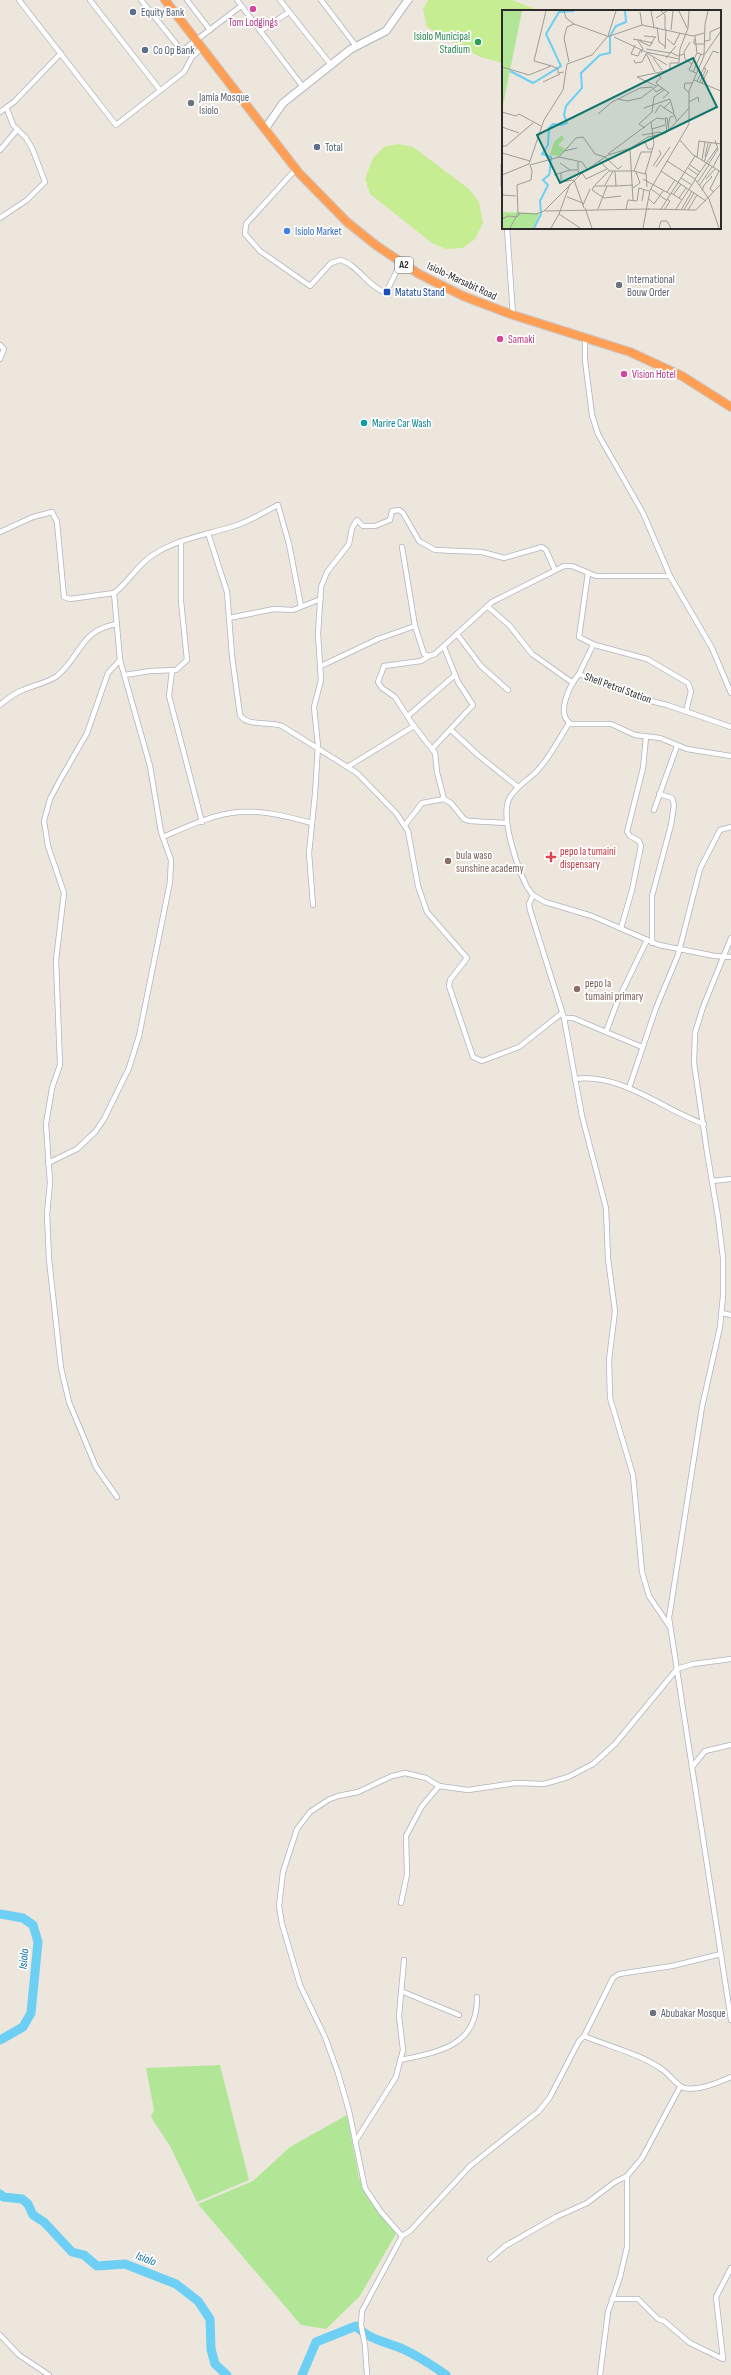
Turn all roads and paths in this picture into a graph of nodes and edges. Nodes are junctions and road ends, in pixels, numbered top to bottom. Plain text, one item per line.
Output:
1 (19, 0) edge
2 (90, 0) edge
3 (140, 0) edge
4 (165, 0) edge
5 (187, 0) edge
6 (237, 0) edge
7 (280, 0) edge
8 (321, 0) edge
9 (408, 0) edge
10 (241, 6) junction
11 (289, 12) junction
12 (210, 30) junction
13 (260, 31) junction
14 (196, 41) junction
15 (356, 46) junction
16 (202, 48) junction
17 (61, 53) junction
18 (331, 65) junction
19 (303, 87) junction
20 (160, 90) junction
21 (7, 108) junction
22 (0, 112) edge
23 (265, 129) junction
24 (17, 130) junction
25 (0, 150) edge
26 (296, 169) junction
27 (0, 218) edge
28 (507, 229) edge
29 (401, 262) junction
30 (513, 315) junction
31 (585, 337) junction
32 (0, 345) edge
33 (0, 359) edge
34 (731, 407) edge
35 (0, 532) edge
36 (208, 533) junction
37 (181, 541) junction
38 (402, 548) dead end
39 (555, 570) junction
40 (588, 573) junction
41 (670, 576) junction
42 (114, 592) junction
43 (321, 599) junction
44 (301, 606) junction
45 (487, 606) junction
46 (229, 618) junction
47 (117, 624) junction
48 (415, 626) junction
49 (457, 634) junction
50 (593, 645) junction
51 (444, 646) junction
52 (429, 656) junction
53 (120, 660) junction
54 (321, 666) junction
55 (172, 671) junction
56 (579, 674) junction
57 (124, 675) junction
58 (455, 675) junction
59 (573, 683) junction
60 (508, 690) dead end
61 (731, 693) edge
62 (0, 705) edge
63 (686, 712) junction
64 (408, 716) junction
65 (569, 723) junction
66 (414, 726) junction
67 (731, 727) edge
68 (451, 730) junction
69 (646, 736) junction
70 (318, 746) junction
71 (677, 746) junction
72 (432, 749) junction
73 (731, 756) edge
74 (349, 766) junction
75 (518, 786) junction
76 (659, 794) junction
77 (444, 799) junction
78 (654, 810) dead end
79 (202, 822) junction
80 (312, 823) junction
81 (508, 823) junction
82 (405, 825) junction
83 (731, 827) edge
84 (163, 837) junction
85 (533, 895) junction
86 (313, 905) dead end
87 (621, 928) junction
88 (731, 938) edge
89 (647, 940) junction
90 (652, 943) junction
91 (680, 949) junction
92 (723, 955) junction
93 (731, 957) edge
94 (563, 1016) junction
95 (606, 1032) junction
96 (642, 1047) junction
97 (575, 1079) junction
98 (629, 1088) junction
99 (704, 1124) junction
100 (48, 1163) junction
101 (731, 1180) edge
102 (712, 1181) junction
103 (722, 1313) junction
104 (731, 1315) edge
105 (117, 1497) dead end
106 (670, 1627) junction
107 (731, 1659) edge
108 (677, 1669) junction
109 (731, 1745) edge
110 (692, 1767) junction
111 (439, 1786) junction
112 (401, 1903) dead end
113 (721, 1954) junction
114 (404, 1960) dead end
115 (401, 1991) junction
116 (477, 1996) dead end
117 (459, 2015) dead end
118 (731, 2020) edge
119 (584, 2036) junction
120 (400, 2060) junction
121 (731, 2077) edge
122 (680, 2087) junction
123 (355, 2142) junction
124 (628, 2176) junction
125 (402, 2236) junction
126 (490, 2259) dead end
127 (731, 2268) edge
128 (612, 2299) junction
129 (0, 2335) edge
130 (49, 2375) edge
131 (367, 2375) edge
132 (600, 2375) edge

1 - 17 street
2 - 20 street
3 - 14 street
4 - 14 highway, Isiolo-Marsabit Road / A2
5 - 12 street
6 - 10 street
7 - 11 street
8 - 15 street
9 - 15 street
10 - 12 street
10 - 13 street
11 - 13 street
11 - 18 street
12 - 14 street
13 - 19 street
14 - 16 highway, Isiolo-Marsabit Road / A2
15 - 18 street
16 - 20 street
16 - 23 highway, Isiolo-Marsabit Road / A2
17 - 20 street
17 - 21 street
18 - 19 street
19 - 23 street
21 - 22 street
21 - 24 street
23 - 26 highway, Isiolo-Marsabit Road / A2
24 - 25 street
24 - 27 street
26 - 29 highway, Isiolo-Marsabit Road / A2
26 - 29 street
28 - 30 street
29 - 30 highway, Isiolo-Marsabit Road / A2
30 - 31 highway, Isiolo-Marsabit Road / A2
31 - 34 highway, Isiolo-Marsabit Road / A2
31 - 41 street
32 - 33 street
35 - 42 street
36 - 37 street
36 - 44 street
36 - 46 street
37 - 42 street
37 - 55 street
38 - 48 street
39 - 40 street
39 - 43 street
39 - 45 street
40 - 41 street
40 - 50 street
41 - 61 street
42 - 47 street
43 - 44 street
43 - 54 street
44 - 46 street
45 - 49 street
45 - 59 street
46 - 70 street
47 - 53 street
47 - 62 street
48 - 52 street
48 - 54 street
49 - 51 street
49 - 60 street
50 - 56 street
50 - 63 street
51 - 52 street
51 - 58 street
52 - 64 street
53 - 57 street
53 - 100 street
54 - 70 street
55 - 57 street
55 - 79 street
56 - 59 street, Shell Petrol Station
56 - 63 street, Shell Petrol Station
57 - 84 street
58 - 64 street
58 - 68 street
59 - 65 street, Shell Petrol Station
63 - 67 street, Shell Petrol Station
64 - 66 street
65 - 69 street
65 - 75 street
66 - 72 street
66 - 74 street
68 - 72 street
68 - 75 street
69 - 71 street
69 - 87 street
70 - 74 street
70 - 80 street
71 - 73 street
71 - 76 street
72 - 77 street
74 - 82 street
75 - 81 street
76 - 78 street
76 - 90 street
77 - 81 street
77 - 82 street
79 - 80 street
79 - 84 street
80 - 86 street
81 - 85 street
82 - 94 street
83 - 91 street
84 - 100 street
85 - 87 street
85 - 94 street
87 - 89 street
88 - 92 street
89 - 90 street
89 - 95 street
90 - 91 street
91 - 92 street
91 - 96 street
92 - 93 street
92 - 99 street
94 - 95 street
94 - 97 street
95 - 96 street
96 - 98 street
97 - 98 street
97 - 106 street
98 - 99 street
99 - 102 street
100 - 105 street
101 - 102 street
102 - 103 street
103 - 104 street
103 - 106 street
106 - 108 street
107 - 108 street
108 - 110 street
108 - 111 street
109 - 110 street
110 - 113 street
111 - 112 street
111 - 123 street
113 - 118 street
113 - 119 street
114 - 115 street
115 - 117 street
115 - 120 street
116 - 120 street
119 - 122 street
119 - 125 street
120 - 123 street
121 - 122 street
122 - 124 street
123 - 125 street
124 - 126 street
124 - 128 street
125 - 131 street
127 - 128 street
128 - 132 street
129 - 130 street

